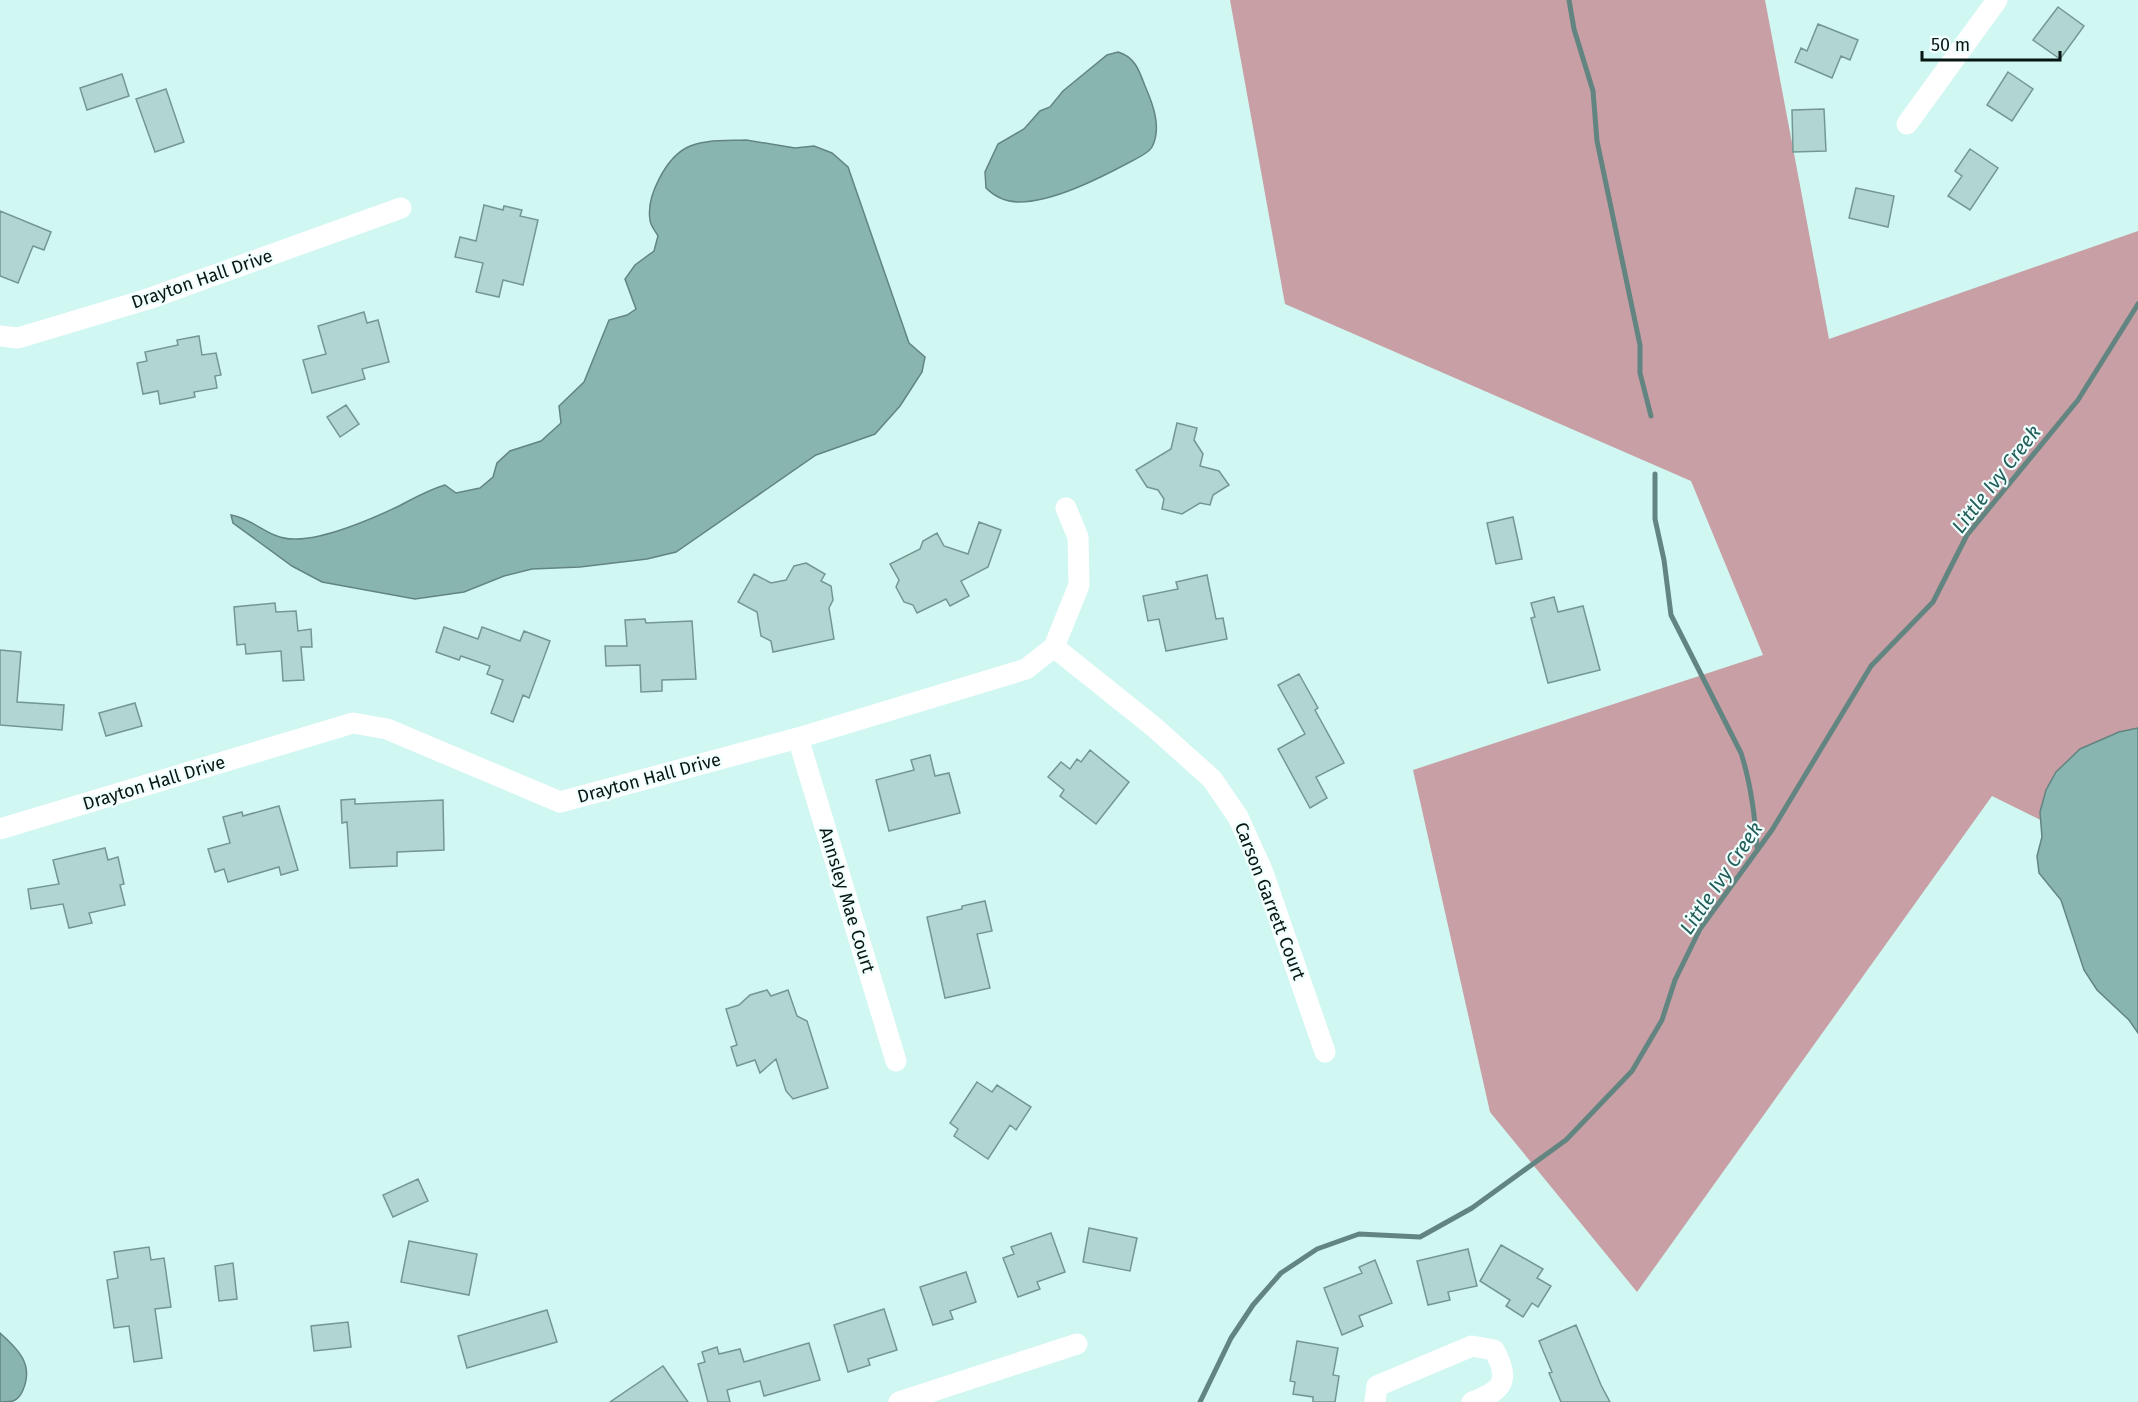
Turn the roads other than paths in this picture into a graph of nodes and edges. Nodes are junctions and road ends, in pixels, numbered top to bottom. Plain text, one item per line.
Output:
1 (1997, 0) edge
2 (1907, 124) dead end
3 (401, 208) dead end
4 (0, 336) edge
5 (1066, 508) dead end
6 (1054, 647) junction
7 (798, 738) junction
8 (0, 829) edge
9 (1325, 1052) dead end
10 (896, 1061) dead end
11 (1077, 1344) dead end
12 (1481, 1400) edge
13 (899, 1402) edge
14 (1375, 1402) edge

1 - 2 street
3 - 4 street, Drayton Hall Drive
5 - 6 street, Drayton Hall Drive
6 - 7 street, Drayton Hall Drive
6 - 9 street, Carson Garrett Court
7 - 8 street, Drayton Hall Drive
7 - 10 street, Annsley Mae Court
11 - 13 street
12 - 14 street

